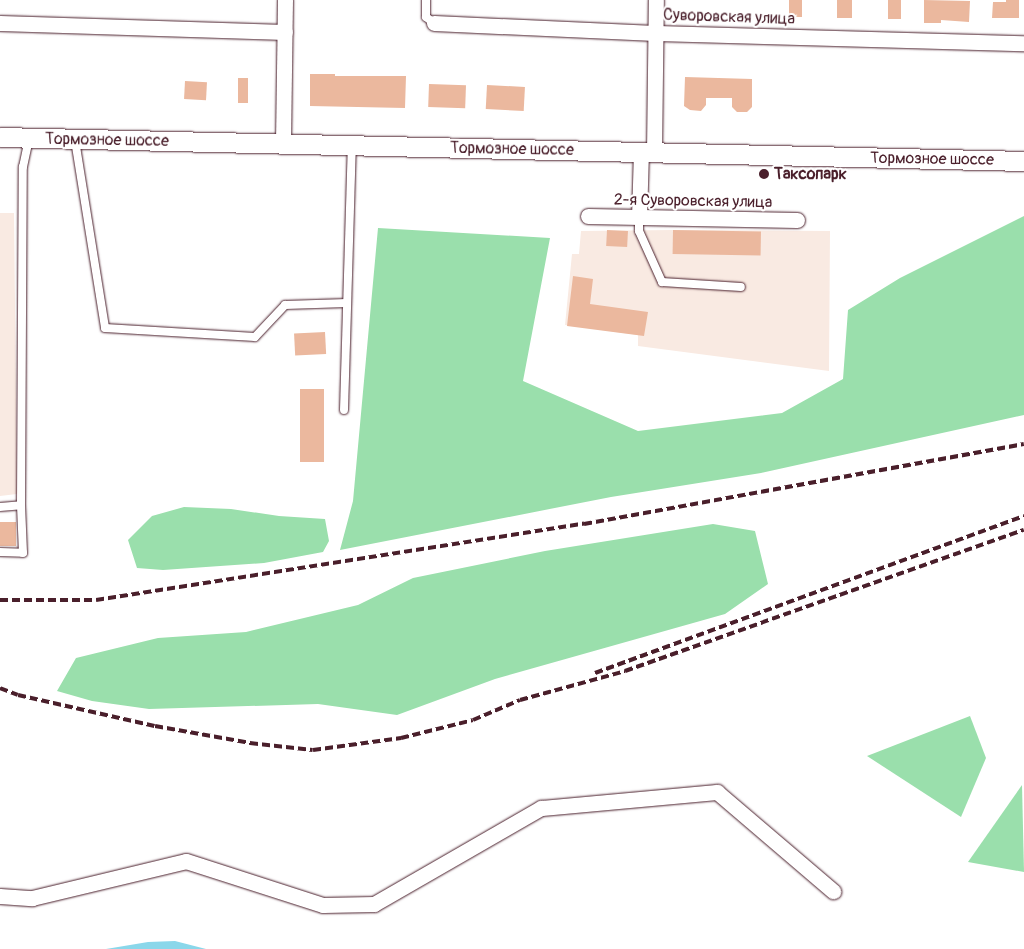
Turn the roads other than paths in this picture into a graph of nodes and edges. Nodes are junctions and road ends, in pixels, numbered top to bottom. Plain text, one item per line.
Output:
1 (285, 0) edge
2 (426, 0) edge
3 (656, 0) edge
4 (0, 23) edge
5 (434, 23) joint
6 (285, 32) junction
7 (655, 33) junction
8 (1024, 43) edge
9 (0, 137) edge
10 (30, 138) junction
11 (75, 140) junction
12 (282, 143) junction
13 (352, 145) junction
14 (647, 152) junction
15 (1024, 161) edge
16 (588, 216) dead end
17 (640, 218) junction
18 (797, 220) dead end
19 (741, 287) dead end
20 (347, 303) junction
21 (344, 410) dead end
22 (21, 505) junction
23 (0, 507) edge
24 (0, 552) edge
25 (833, 891) dead end
26 (0, 896) edge

1 - 6 street
2 - 5 lane
3 - 7 street
4 - 6 street
5 - 7 street, Суворовская улица
6 - 12 street
7 - 8 street, Суворовская улица
7 - 14 street
9 - 10 street, Тормозное шоссе
10 - 11 street, Тормозное шоссе
10 - 22 lane
11 - 12 street, Тормозное шоссе
11 - 20 lane
12 - 13 street, Тормозное шоссе
13 - 14 street, Тормозное шоссе
13 - 20 lane
14 - 15 street, Тормозное шоссе
14 - 17 street
16 - 17 street, 2-я Суворовская улица
17 - 18 street, 2-я Суворовская улица
17 - 19 lane
20 - 21 lane
22 - 23 lane
22 - 24 lane
25 - 26 street

